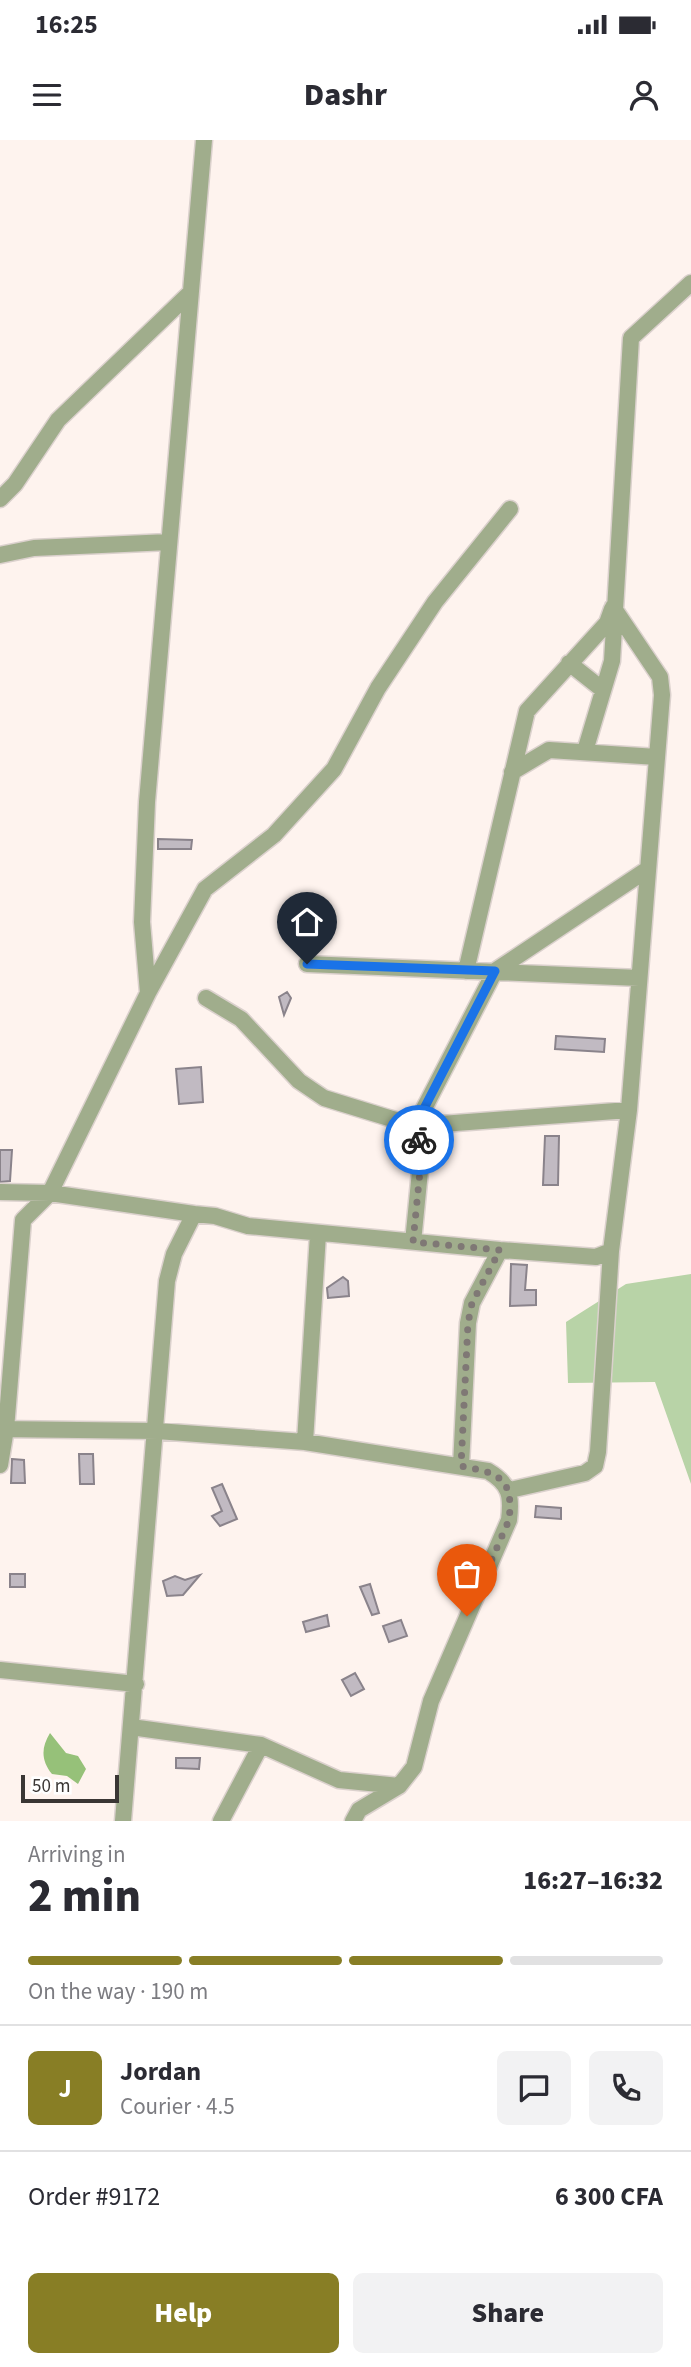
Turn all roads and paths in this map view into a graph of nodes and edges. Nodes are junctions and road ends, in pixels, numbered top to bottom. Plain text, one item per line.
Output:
1 (204, 140) edge
2 (691, 284) edge
3 (190, 293) junction
4 (0, 499) edge
5 (510, 509) dead end
6 (169, 541) junction
7 (0, 555) edge
8 (613, 607) junction
9 (569, 663) junction
10 (603, 690) junction
11 (585, 751) junction
12 (657, 757) junction
13 (512, 772) junction
14 (648, 869) junction
15 (307, 964) dead end
16 (466, 971) junction
17 (495, 971) junction
18 (639, 978) junction
19 (148, 993) junction
20 (206, 999) dead end
21 (629, 1110) junction
22 (415, 1126) junction
23 (0, 1192) edge
24 (50, 1193) junction
25 (194, 1214) junction
26 (318, 1234) junction
27 (413, 1242) junction
28 (500, 1250) junction
29 (611, 1251) junction
30 (3, 1429) edge
31 (157, 1431) junction
32 (305, 1441) junction
33 (0, 1465) edge
34 (461, 1466) junction
35 (510, 1490) junction
36 (0, 1670) edge
37 (136, 1684) junction
38 (131, 1727) junction
39 (261, 1745) junction
40 (399, 1786) junction
41 (123, 1821) edge
42 (220, 1821) edge
43 (353, 1821) edge

1 - 3 street
2 - 8 street
3 - 4 street
3 - 6 street
5 - 19 street
6 - 7 street
6 - 19 street
8 - 9 street
8 - 10 street
8 - 12 street
9 - 10 street
9 - 13 street
10 - 11 street
11 - 12 street
11 - 13 street
12 - 14 street
13 - 16 street
14 - 17 street
14 - 18 street
15 - 16 street
16 - 17 street
17 - 18 street
17 - 22 street
18 - 21 street
19 - 24 street
20 - 22 street
21 - 22 street
21 - 29 street
22 - 27 street
23 - 24 street
24 - 25 street
24 - 30 street
25 - 26 street
25 - 31 street
26 - 27 street
26 - 32 street
27 - 28 street
28 - 29 street
28 - 34 street
29 - 35 street
30 - 31 street
30 - 33 street
31 - 32 street
31 - 37 street
32 - 34 street
34 - 35 street
35 - 40 street
36 - 37 street
37 - 38 street
38 - 39 street
38 - 41 street
39 - 40 street
39 - 42 street
40 - 43 street

